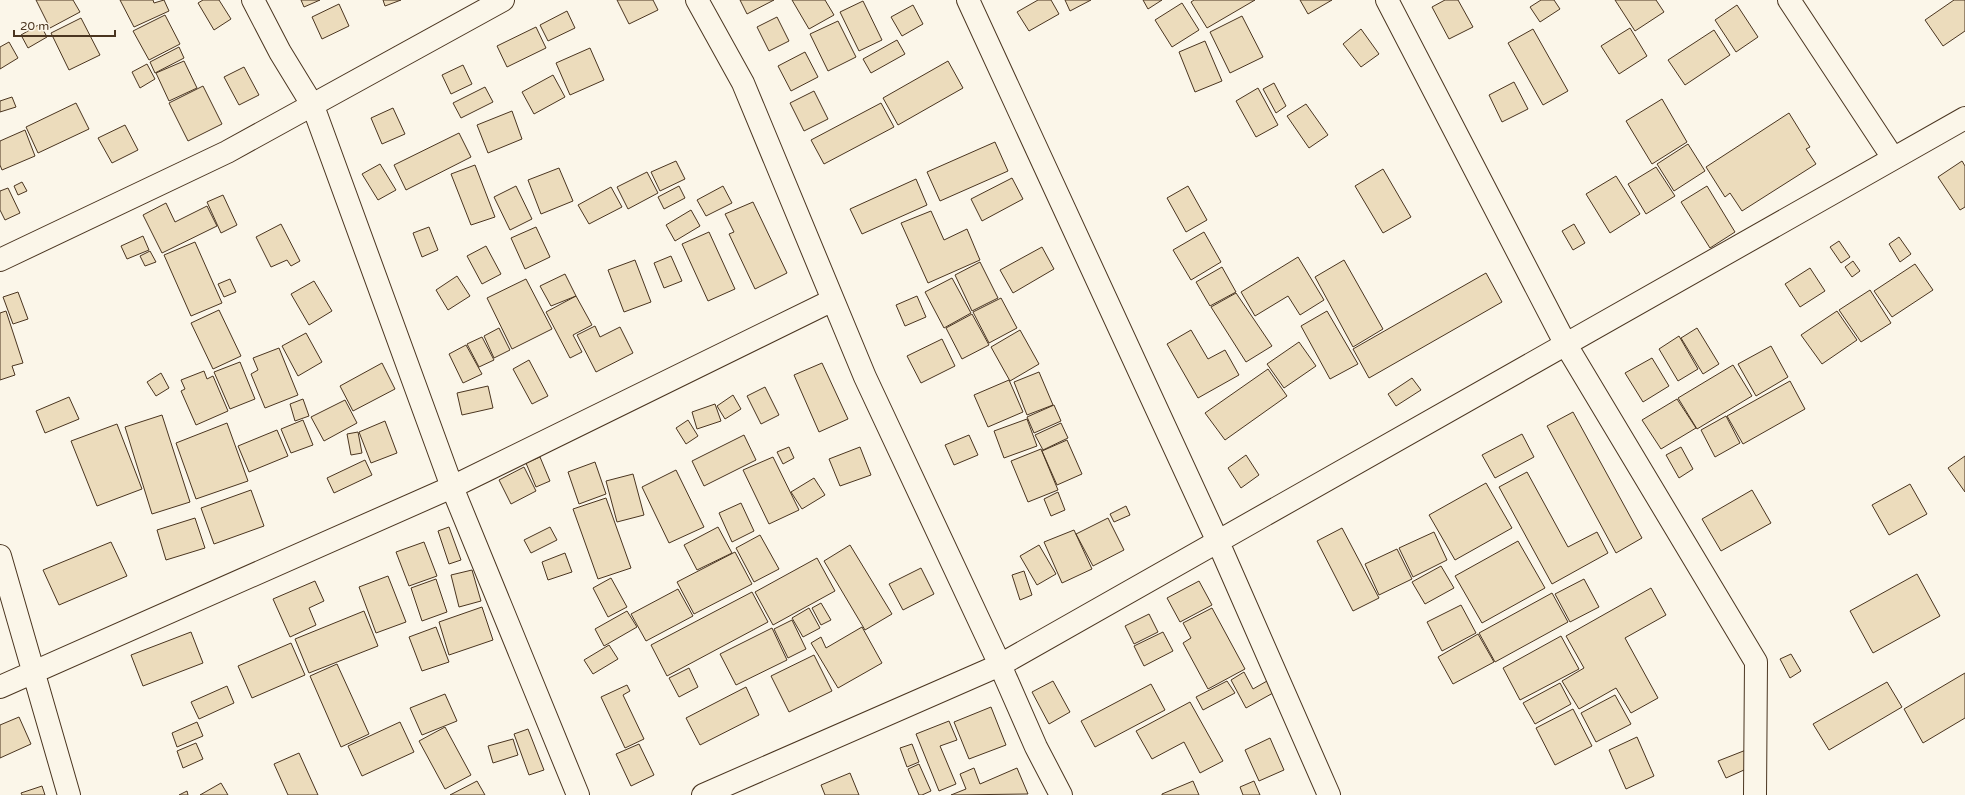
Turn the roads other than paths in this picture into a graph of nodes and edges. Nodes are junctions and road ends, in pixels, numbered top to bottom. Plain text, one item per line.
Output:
1 (253, 0) edge
2 (503, 0) edge
3 (697, 0) edge
4 (968, 0) edge
5 (1387, 0) edge
6 (1789, 0) edge
7 (313, 106) junction
8 (1965, 118) edge
9 (1893, 158) junction
10 (0, 260) edge
11 (833, 300) junction
12 (1566, 345) junction
13 (452, 487) junction
14 (1218, 542) junction
15 (0, 556) edge
16 (1000, 665) junction
17 (33, 673) junction
18 (0, 687) edge
19 (69, 795) edge
20 (578, 795) edge
21 (703, 795) edge
22 (1061, 795) edge
23 (1328, 795) edge
24 (1755, 795) edge

1 - 7 street
2 - 7 street
3 - 11 street
4 - 14 street
5 - 12 street
6 - 9 street
7 - 10 street
7 - 13 street
8 - 9 street
9 - 12 street
11 - 13 street
11 - 16 street
12 - 14 street
12 - 24 street
13 - 17 street
13 - 20 street
14 - 16 street
14 - 23 street
15 - 17 street
16 - 21 street
16 - 22 street
17 - 18 street
17 - 19 street

